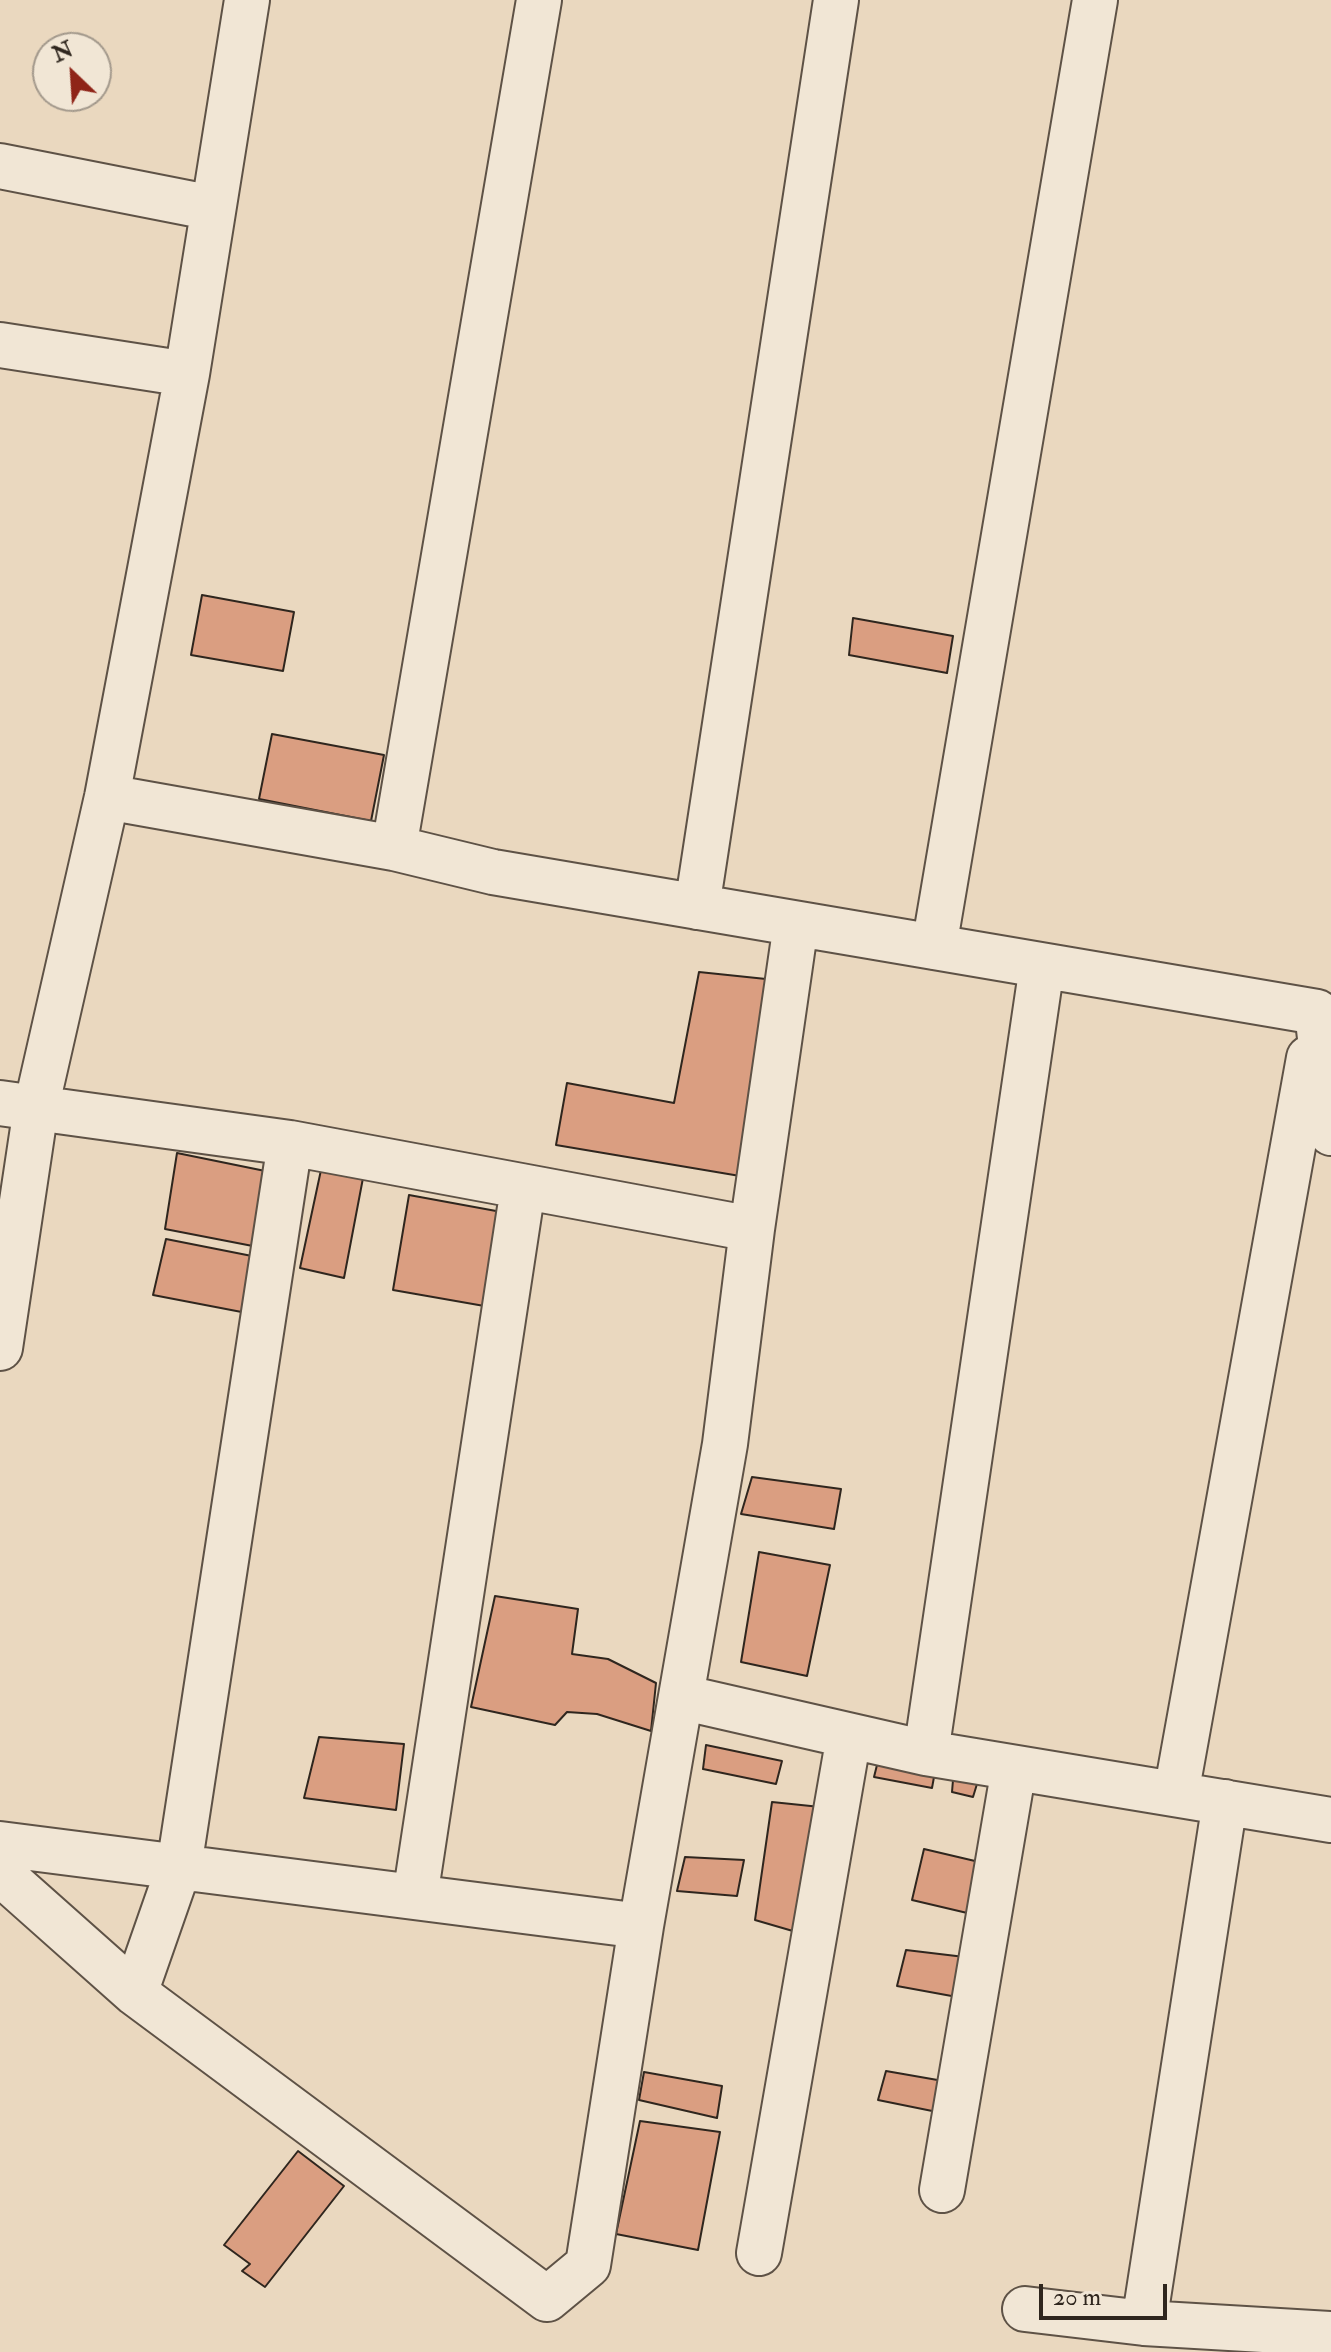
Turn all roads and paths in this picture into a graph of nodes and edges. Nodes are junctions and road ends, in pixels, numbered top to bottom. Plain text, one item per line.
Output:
1 (247, 0) edge
2 (539, 0) edge
3 (836, 0) edge
4 (1095, 0) edge
5 (0, 166) edge
6 (213, 208) junction
7 (0, 345) edge
8 (187, 374) junction
9 (107, 797) junction
10 (394, 848) junction
11 (697, 907) junction
12 (796, 924) junction
13 (934, 947) junction
14 (1042, 966) junction
15 (1317, 1012) junction
16 (18, 1106) edge
17 (1331, 1133) edge
18 (290, 1143) junction
19 (523, 1188) junction
20 (752, 1229) junction
21 (0, 1348) edge
22 (681, 1697) junction
23 (849, 1736) junction
24 (926, 1753) junction
25 (1014, 1768) junction
26 (1176, 1794) junction
27 (1225, 1802) junction
28 (1331, 1820) edge
29 (0, 1844) edge
30 (179, 1867) junction
31 (0, 1873) edge
32 (415, 1897) junction
33 (641, 1926) junction
34 (135, 1993) junction
35 (942, 2190) dead end
36 (759, 2253) dead end
37 (1025, 2309) dead end
38 (1144, 2323) junction
39 (1331, 2334) edge

1 - 6 street
2 - 10 street
3 - 11 street
4 - 13 street
5 - 6 street
6 - 8 street
7 - 8 street
8 - 9 street
9 - 10 street
9 - 16 street
10 - 11 street
11 - 12 street
12 - 13 street
12 - 20 street
13 - 14 street
14 - 15 street
14 - 24 street
15 - 17 street
15 - 26 street
16 - 18 street
16 - 21 street
18 - 19 street
18 - 30 street
19 - 20 street
19 - 32 street
20 - 22 street
22 - 23 street
22 - 33 street
23 - 24 street
23 - 36 street
24 - 25 street
25 - 26 street
25 - 35 street
26 - 27 street
27 - 28 street
27 - 38 street
29 - 30 street
30 - 32 street
30 - 34 street
31 - 34 street
32 - 33 street
33 - 34 street
37 - 38 street
38 - 39 street

